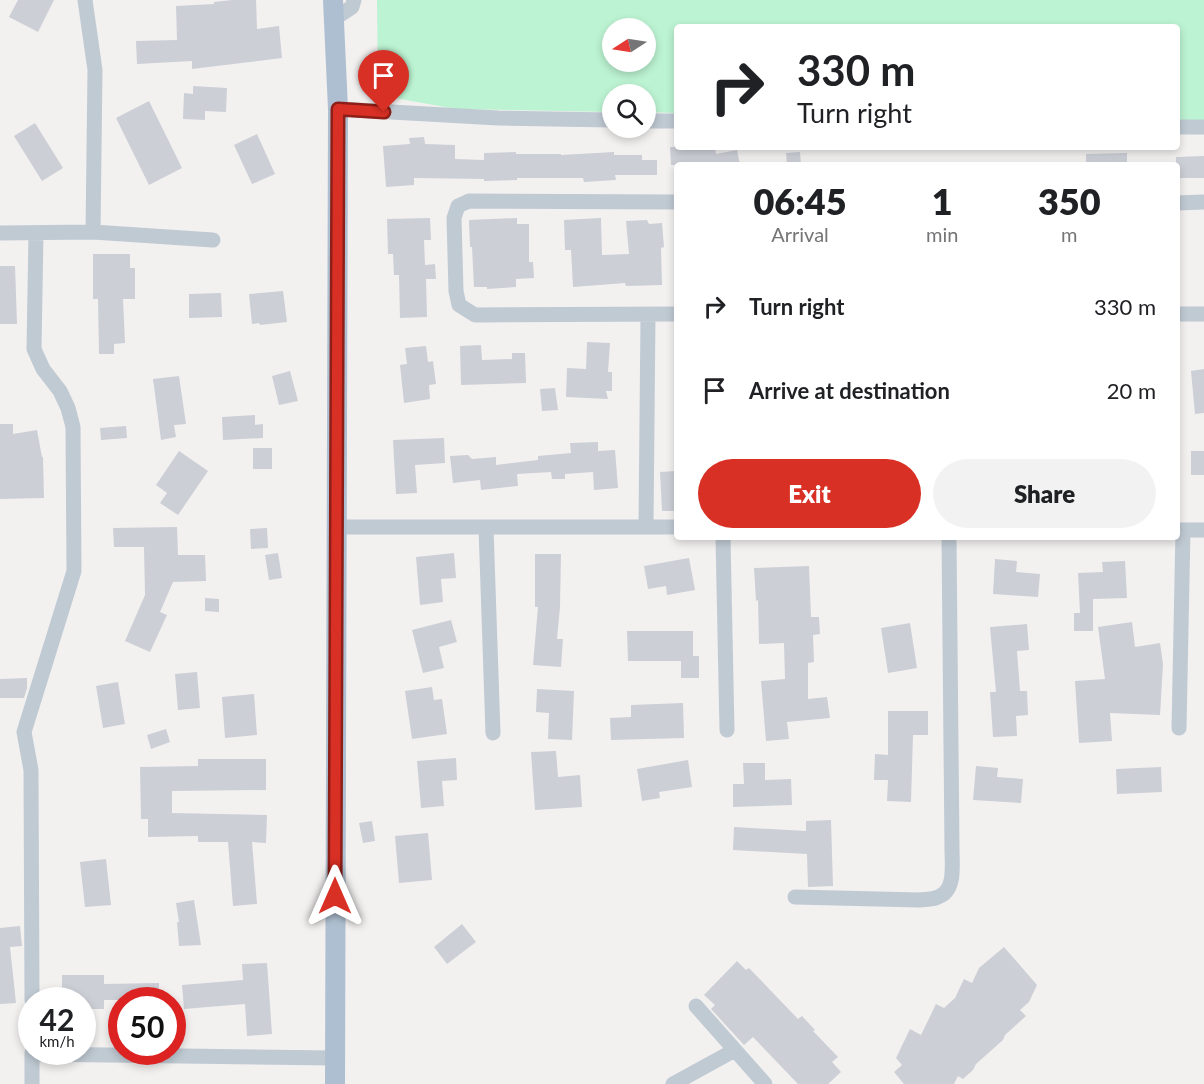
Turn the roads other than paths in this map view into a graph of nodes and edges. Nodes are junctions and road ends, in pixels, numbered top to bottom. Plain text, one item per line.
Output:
1 (85, 0) edge
2 (354, 0) edge
3 (333, 10) edge
4 (338, 109) junction
5 (602, 120) edge
6 (656, 121) edge
7 (674, 121) edge
8 (1180, 127) edge
9 (1204, 127) edge
10 (674, 202) edge
11 (1180, 202) edge
12 (1204, 202) edge
13 (93, 232) junction
14 (0, 233) edge
15 (36, 234) junction
16 (213, 240) dead end
17 (674, 314) edge
18 (1180, 314) edge
19 (1204, 314) edge
20 (648, 315) junction
21 (646, 526) junction
22 (336, 527) junction
23 (674, 527) edge
24 (486, 528) junction
25 (1180, 530) edge
26 (1204, 530) edge
27 (723, 540) edge
28 (949, 540) edge
29 (1179, 540) edge
30 (1179, 729) dead end
31 (728, 730) dead end
32 (493, 733) dead end
33 (795, 897) dead end
34 (32, 987) edge
35 (696, 1006) dead end
36 (735, 1050) junction
37 (96, 1054) edge
38 (335, 1058) junction
39 (32, 1065) edge
40 (32, 1084) edge
41 (335, 1084) edge
42 (673, 1084) edge
43 (765, 1084) edge

1 - 13 street
2 - 3 street
3 - 4 main road
4 - 5 street
4 - 22 main road
6 - 7 street
8 - 9 street
10 - 20 street
11 - 12 street
13 - 15 street
13 - 16 street
14 - 15 street
15 - 34 street
17 - 20 street
18 - 19 street
20 - 21 street
21 - 23 street
21 - 24 street
22 - 24 street
22 - 38 main road
24 - 32 street
25 - 26 street
27 - 31 street
28 - 33 street
29 - 30 street
35 - 36 street
36 - 42 street
36 - 43 street
37 - 38 street
38 - 41 main road
39 - 40 street

